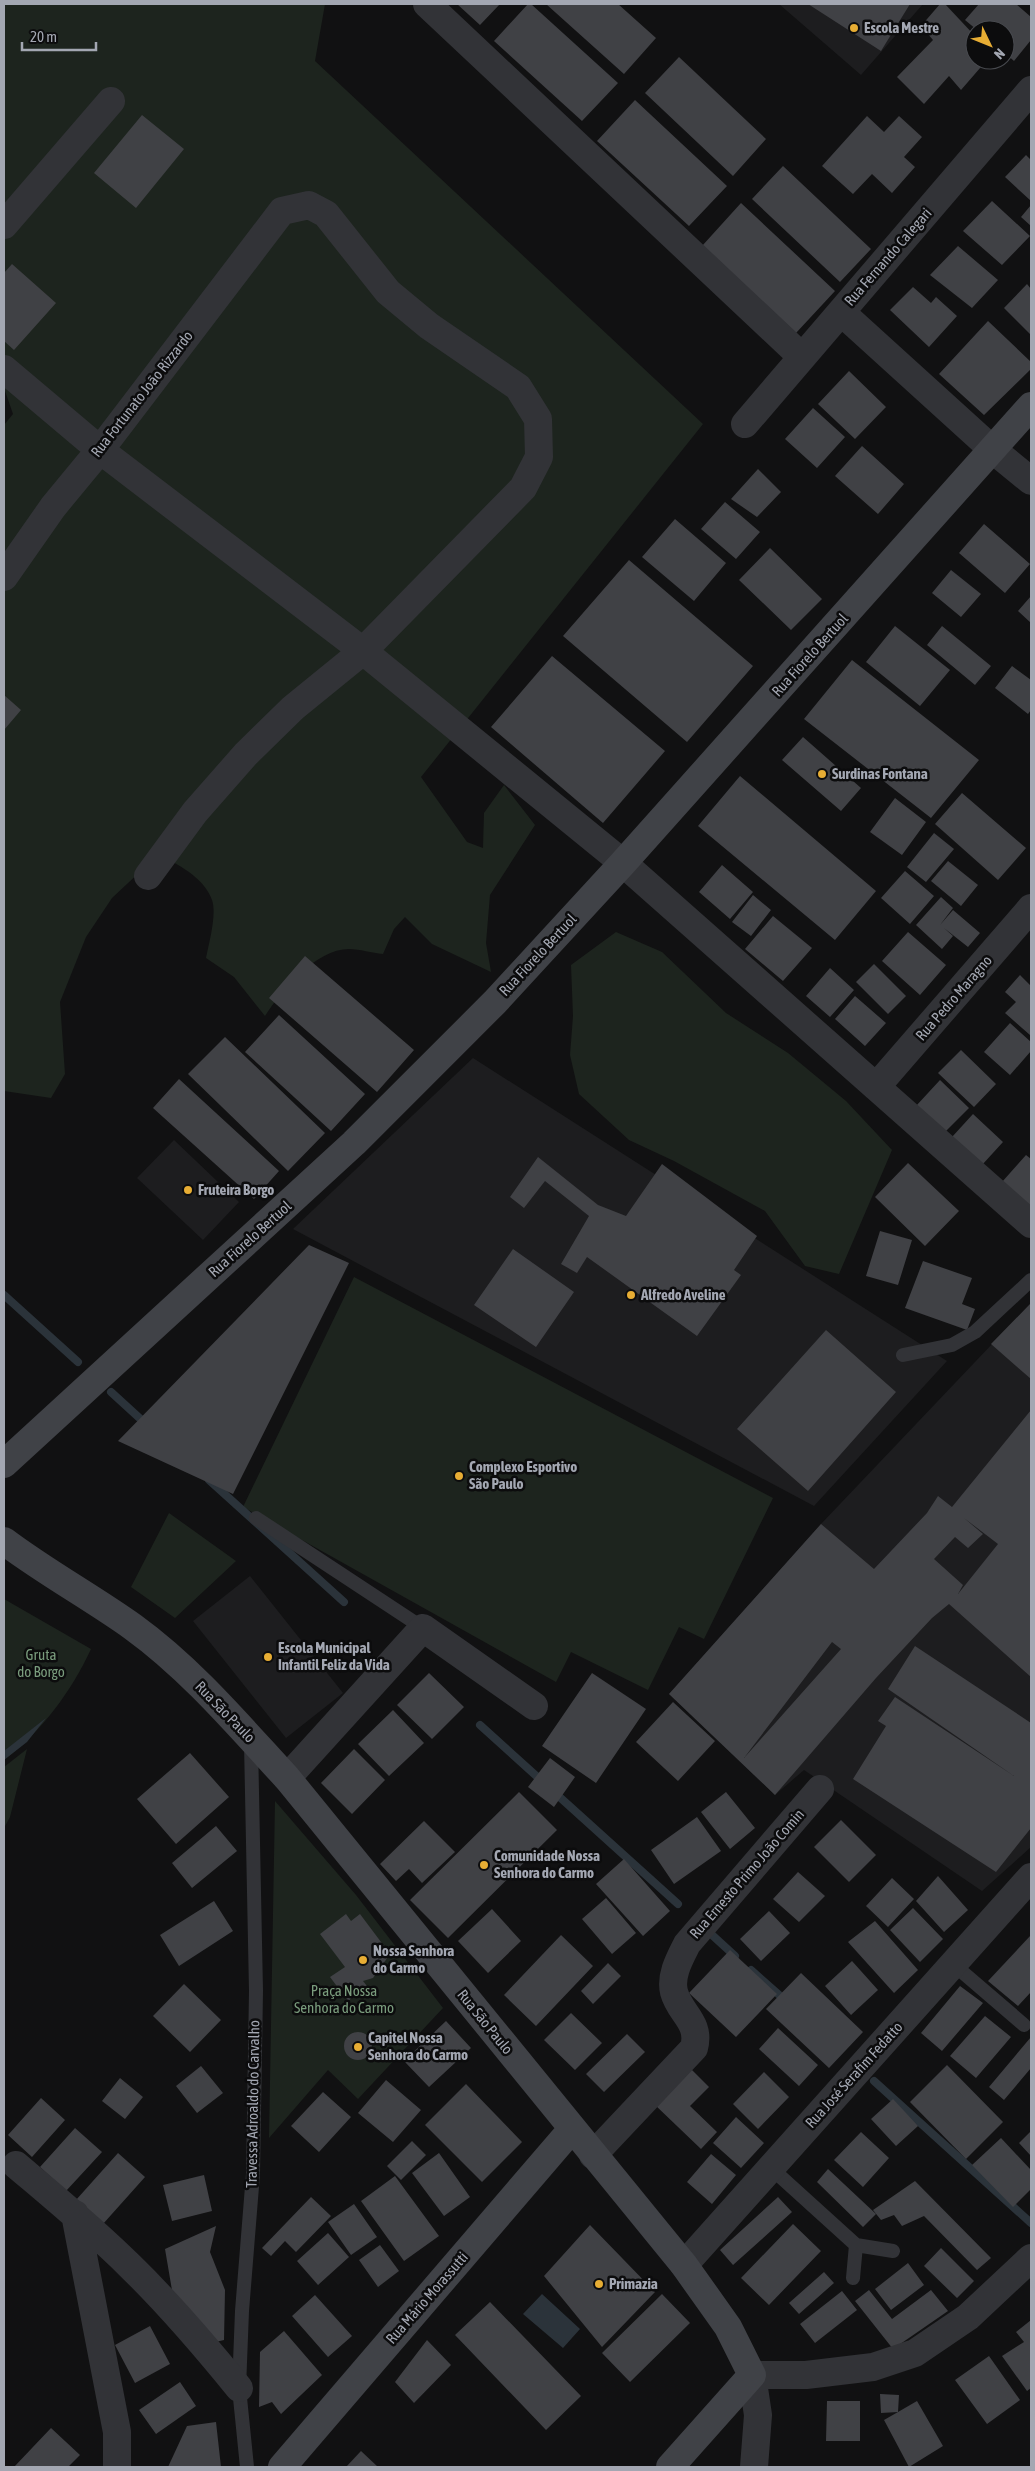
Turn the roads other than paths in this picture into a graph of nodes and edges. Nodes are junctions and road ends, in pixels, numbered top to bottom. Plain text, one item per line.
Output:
1 (427, 4) edge
2 (1031, 90) edge
3 (111, 100) dead end
4 (4, 225) edge
5 (841, 312) junction
6 (802, 357) junction
7 (4, 369) edge
8 (1031, 406) edge
9 (744, 424) dead end
10 (100, 450) junction
11 (993, 450) junction
12 (1031, 481) edge
13 (4, 577) edge
14 (363, 651) junction
15 (623, 863) junction
16 (148, 876) dead end
17 (1031, 908) edge
18 (876, 1087) junction
19 (1031, 1224) edge
20 (1031, 1280) edge
21 (903, 1355) dead end
22 (8, 1457) edge
23 (256, 1518) dead end
24 (4, 1541) edge
25 (423, 1628) junction
26 (534, 1706) dead end
27 (251, 1739) junction
28 (287, 1778) junction
29 (820, 1789) dead end
30 (1029, 1884) edge
31 (953, 1964) junction
32 (1024, 2025) dead end
33 (572, 2129) junction
34 (593, 2155) junction
35 (16, 2165) dead end
36 (771, 2168) junction
37 (75, 2214) junction
38 (856, 2246) junction
39 (893, 2251) dead end
40 (1031, 2258) edge
41 (684, 2265) junction
42 (853, 2278) dead end
43 (752, 2375) junction
44 (240, 2388) junction
45 (117, 2467) edge
46 (247, 2467) edge
47 (282, 2467) edge
48 (670, 2467) edge
49 (754, 2467) edge

1 - 6 street
2 - 5 street, Rua Fernando Calegari
3 - 4 street
5 - 6 street, Rua Fernando Calegari
5 - 11 street
6 - 9 street, Rua Fernando Calegari
7 - 10 street
8 - 11 main road, Rua Fiorelo Bertuol
10 - 13 street, Rua Fortunato João Rizzardo
10 - 14 street
10 - 14 street, Rua Fortunato João Rizzardo
11 - 12 street
11 - 15 main road, Rua Fiorelo Bertuol
14 - 15 street
14 - 16 street
15 - 18 street
15 - 22 main road, Rua Fiorelo Bertuol
17 - 18 street, Rua Pedro Maragno
18 - 19 street
20 - 21 lane
23 - 25 lane
24 - 27 main road, Rua São Paulo
25 - 26 street
25 - 28 street
27 - 28 main road, Rua São Paulo
27 - 44 lane, Travessa Adroaldo do Carvalho
28 - 33 main road, Rua São Paulo
29 - 34 street, Rua Ernesto Primo João Comin
30 - 31 street, Rua José Serafim Fedatto
31 - 32 lane
31 - 36 street, Rua José Serafim Fedatto
33 - 34 main road, Rua São Paulo
33 - 47 main road, Rua Mário Morassutti
34 - 41 main road, Rua São Paulo
35 - 37 street
36 - 38 lane
36 - 41 street, Rua José Serafim Fedatto
37 - 44 street
37 - 45 street
38 - 39 lane
38 - 42 lane
40 - 43 street
41 - 43 main road, Rua São Paulo
43 - 48 main road
43 - 49 street, Rua São Paulo
44 - 46 lane, Travessa Adroaldo do Carvalho

